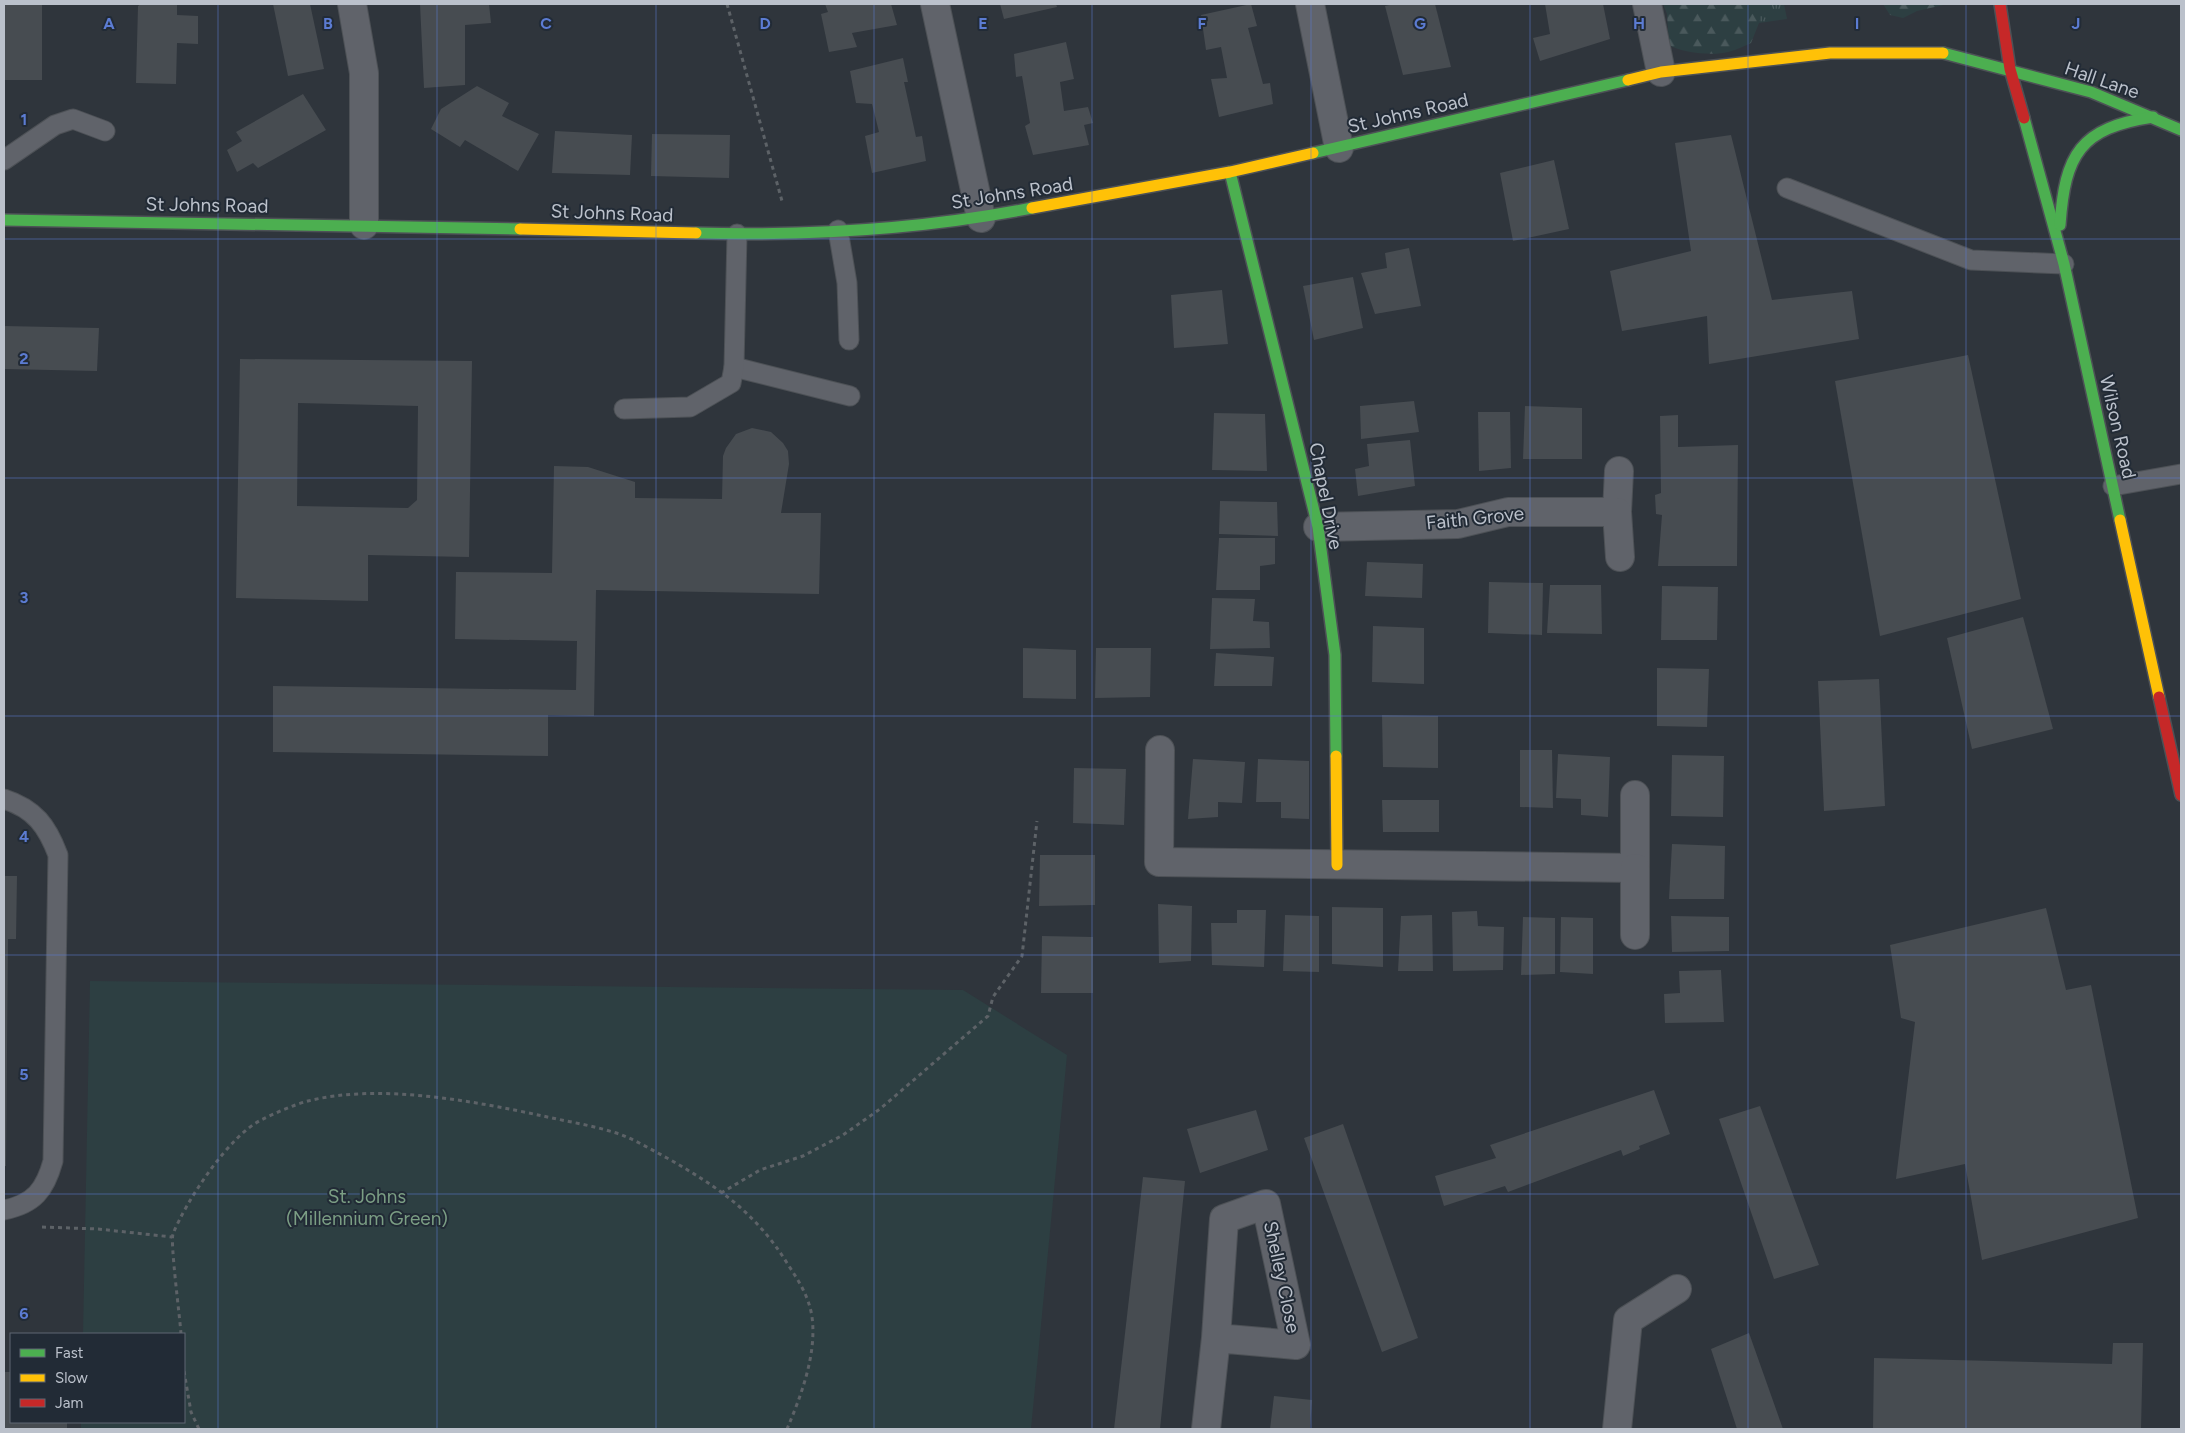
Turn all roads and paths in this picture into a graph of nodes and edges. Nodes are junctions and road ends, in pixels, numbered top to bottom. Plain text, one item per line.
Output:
1 (352, 4) edge
2 (727, 4) edge
3 (935, 4) edge
4 (1310, 4) edge
5 (1647, 4) edge
6 (2000, 4) edge
7 (2010, 69) junction
8 (1661, 72) junction
9 (2153, 117) junction
10 (2181, 130) edge
11 (105, 131) dead end
12 (1338, 148) junction
13 (4, 160) edge
14 (1230, 172) junction
15 (1787, 188) dead end
16 (981, 218) junction
17 (4, 220) edge
18 (364, 225) junction
19 (838, 230) junction
20 (790, 233) junction
21 (736, 234) junction
22 (2061, 255) junction
23 (849, 340) dead end
24 (734, 367) junction
25 (850, 396) dead end
26 (624, 409) dead end
27 (1619, 471) dead end
28 (2181, 474) edge
29 (2114, 486) junction
30 (1617, 512) junction
31 (1318, 528) junction
32 (1620, 557) dead end
33 (1160, 750) dead end
34 (1635, 795) dead end
35 (2181, 795) edge
36 (4, 799) edge
37 (1036, 821) dead end
38 (1337, 865) junction
39 (1635, 868) junction
40 (1636, 935) dead end
41 (721, 1193) junction
42 (4, 1210) edge
43 (32, 1227) dead end
44 (172, 1236) junction
45 (1677, 1289) dead end
46 (182, 1333) edge
47 (1216, 1338) junction
48 (185, 1378) edge
49 (199, 1429) edge
50 (787, 1429) edge
51 (1206, 1429) edge
52 (1617, 1429) edge

1 - 18 street
2 - 20 path
3 - 16 street
4 - 12 street
5 - 8 street
6 - 7 street, Wilson Road
7 - 8 street, St Johns Road
7 - 9 street, Hall Lane
7 - 22 street, Wilson Road
8 - 12 street, St Johns Road
9 - 10 street, Hall Lane
9 - 22 street
11 - 13 lane
12 - 14 street, St Johns Road
14 - 16 street, St Johns Road
14 - 31 street, Chapel Drive
15 - 22 lane
16 - 19 street, St Johns Road
17 - 18 street, St Johns Road
18 - 21 street, St Johns Road
19 - 20 street, St Johns Road
19 - 23 lane
20 - 21 street, St Johns Road
21 - 24 lane
22 - 29 street, Wilson Road
24 - 25 lane
24 - 26 lane
27 - 30 street
28 - 29 lane
29 - 35 street, Wilson Road
30 - 31 street, Faith Grove
30 - 32 street
31 - 38 street, Chapel Drive
33 - 38 street
34 - 39 street
36 - 42 lane
37 - 41 path
38 - 39 street
39 - 40 street
41 - 44 path
41 - 50 path
43 - 44 path
44 - 46 path
45 - 52 street
47 - 47 street, Shelley Close
47 - 51 street, Shelley Close
48 - 49 path

